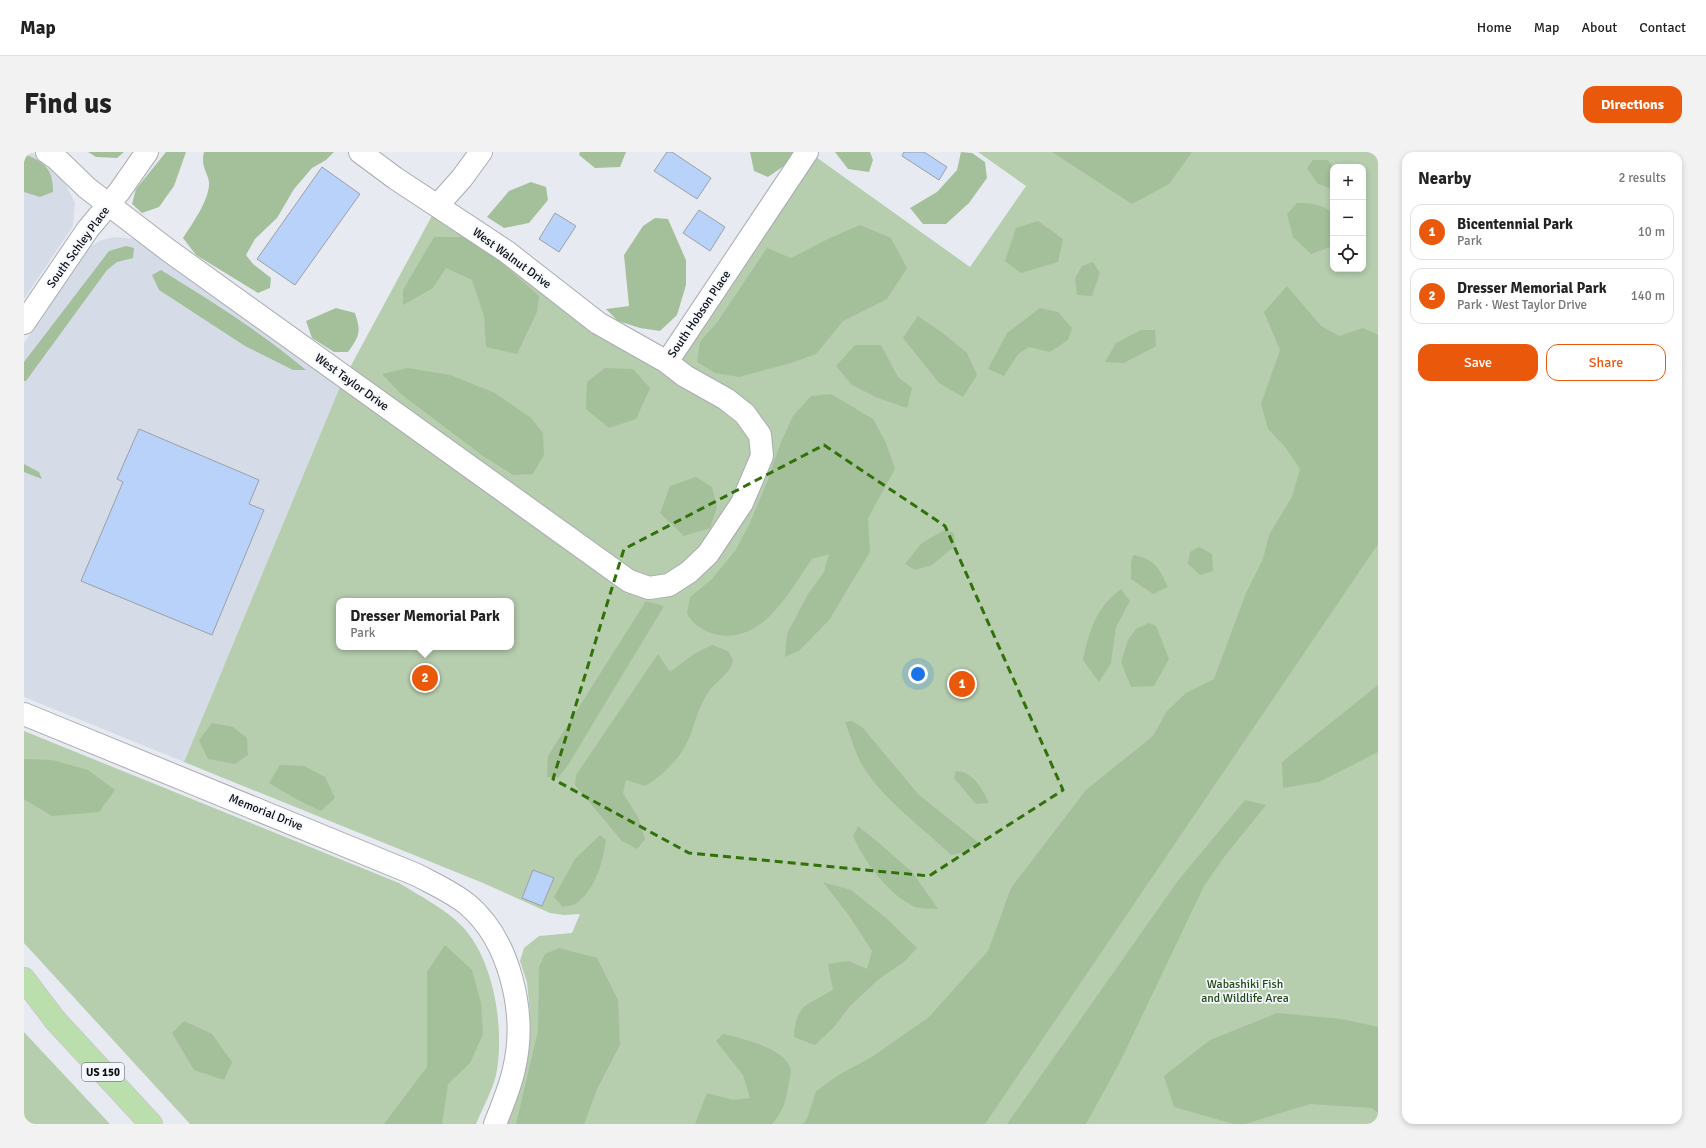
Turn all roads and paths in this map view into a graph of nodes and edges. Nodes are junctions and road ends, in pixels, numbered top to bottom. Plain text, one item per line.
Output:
1 (47, 152) edge
2 (147, 152) edge
3 (360, 152) edge
4 (481, 152) edge
5 (807, 152) edge
6 (109, 205) junction
7 (438, 205) junction
8 (24, 323) edge
9 (667, 362) junction
10 (669, 586) joint
11 (24, 714) edge
12 (24, 979) edge
13 (24, 992) edge
14 (55, 1020) junction
15 (151, 1124) edge
16 (495, 1124) edge

1 - 6 street, West Taylor Drive
2 - 6 street, South Schley Place
3 - 7 street, West Walnut Drive
4 - 7 street
5 - 9 street, South Hobson Place
6 - 8 street, South Schley Place
6 - 10 street, West Taylor Drive
7 - 9 street, West Walnut Drive
9 - 10 street, South Hobson Place
11 - 16 street, Memorial Drive
12 - 14 main road, US 150
13 - 14 main road, US 150
14 - 15 main road, US 150

